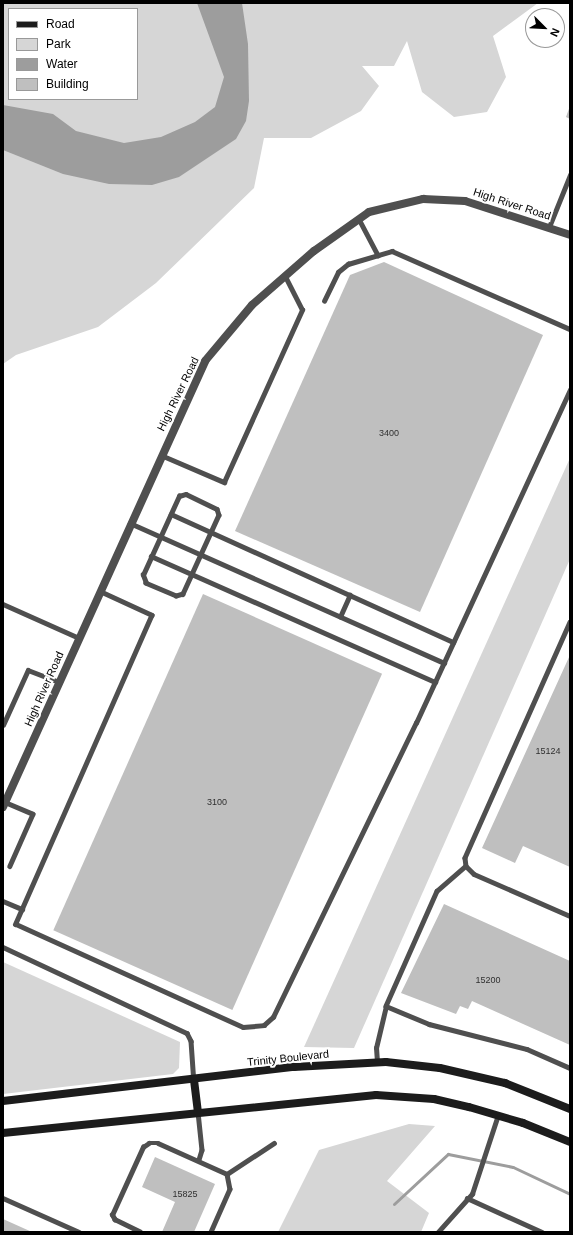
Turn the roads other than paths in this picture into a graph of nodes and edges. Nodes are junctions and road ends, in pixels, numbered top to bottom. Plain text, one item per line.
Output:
1 (570, 175) edge
2 (359, 219) junction
3 (549, 227) junction
4 (570, 235) edge
5 (378, 255) junction
6 (284, 277) junction
7 (324, 300) dead end
8 (570, 329) edge
9 (570, 390) edge
10 (161, 455) junction
11 (171, 514) junction
12 (130, 523) junction
13 (211, 532) junction
14 (161, 536) junction
15 (201, 554) junction
16 (152, 556) junction
17 (192, 574) junction
18 (100, 592) junction
19 (350, 595) junction
20 (3, 604) edge
21 (340, 617) junction
22 (570, 622) edge
23 (79, 638) junction
24 (453, 642) junction
25 (444, 663) junction
26 (59, 682) junction
27 (434, 682) junction
28 (3, 725) edge
29 (4, 804) edge
30 (10, 866) dead end
31 (466, 866) junction
32 (3, 901) edge
33 (22, 909) junction
34 (570, 916) edge
35 (3, 947) edge
36 (386, 1006) junction
37 (377, 1062) junction
38 (570, 1068) edge
39 (194, 1080) junction
40 (3, 1101) edge
41 (570, 1109) edge
42 (198, 1110) junction
43 (498, 1116) junction
44 (3, 1133) edge
45 (570, 1142) edge
46 (274, 1143) dead end
47 (199, 1160) junction
48 (227, 1174) junction
49 (3, 1198) edge
50 (467, 1198) junction
51 (80, 1232) edge
52 (140, 1232) edge
53 (211, 1232) edge
54 (438, 1232) edge
55 (542, 1232) edge

1 - 3 lane
2 - 3 street, High River Road
2 - 5 lane
2 - 6 street, High River Road
3 - 4 street, High River Road
5 - 7 lane
5 - 8 lane
6 - 10 street, High River Road
6 - 10 lane
9 - 24 lane
10 - 12 street, High River Road
11 - 13 lane
11 - 13 lane
11 - 14 lane
12 - 14 lane
12 - 18 street, High River Road
13 - 15 lane
13 - 19 lane
14 - 15 lane
14 - 16 lane
15 - 17 lane
15 - 21 lane
16 - 17 lane
16 - 17 lane
17 - 27 lane
18 - 23 street, High River Road
18 - 33 lane
19 - 21 lane
19 - 24 lane
20 - 23 lane
21 - 25 lane
22 - 31 lane
23 - 26 street, High River Road
24 - 25 lane
25 - 27 lane
26 - 28 lane
26 - 29 street, High River Road
27 - 33 lane
29 - 30 lane
31 - 34 lane
31 - 36 lane
32 - 33 lane
35 - 39 lane
36 - 37 lane
36 - 38 lane
37 - 39 main road, Trinity Boulevard
37 - 41 main road, Trinity Boulevard
39 - 40 main road, Trinity Boulevard
39 - 42 main road
42 - 43 main road
42 - 44 main road
42 - 47 lane
43 - 45 main road
43 - 50 lane
46 - 48 lane
47 - 48 lane
47 - 52 lane
48 - 53 lane
49 - 51 lane
50 - 54 lane
50 - 55 lane

